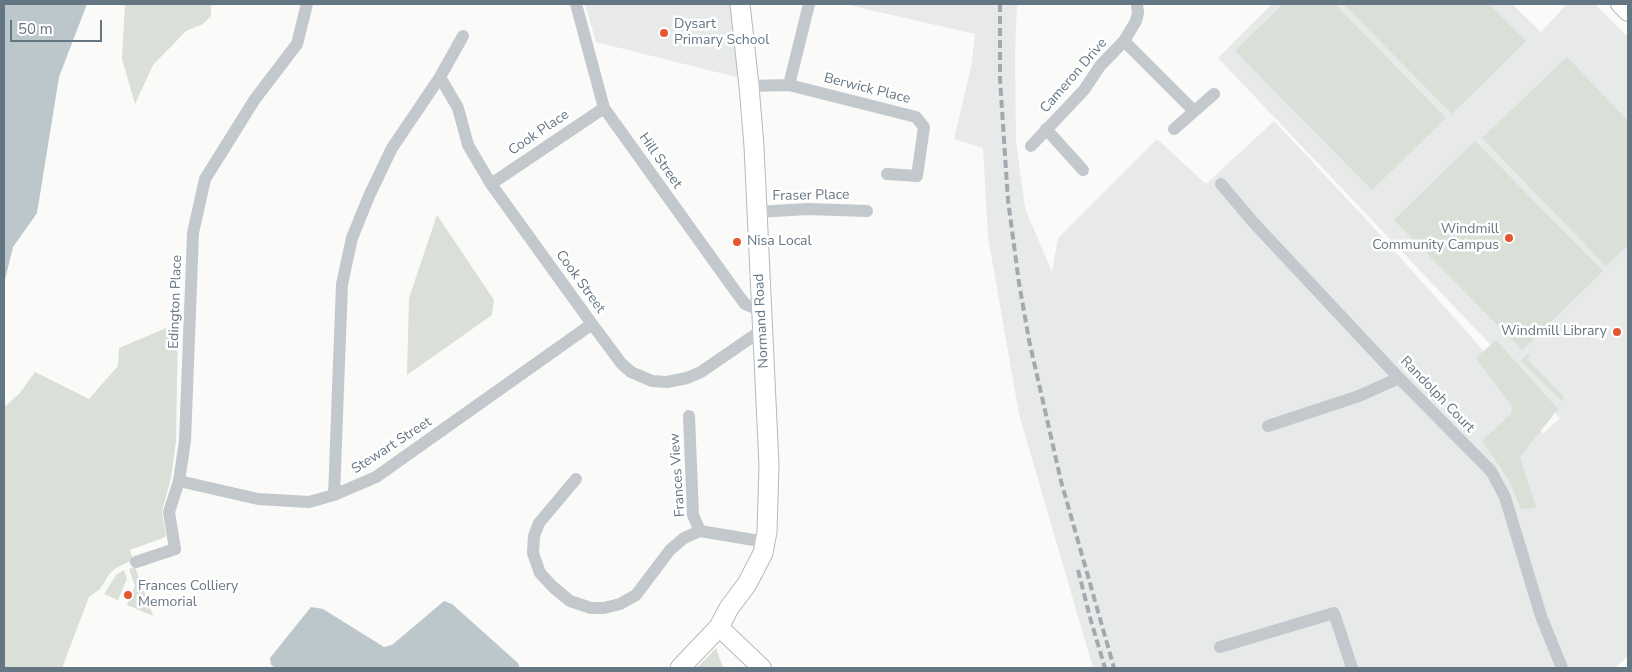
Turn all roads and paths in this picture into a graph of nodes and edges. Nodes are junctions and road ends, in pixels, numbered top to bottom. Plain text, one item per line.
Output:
1 (307, 4) edge
2 (576, 4) edge
3 (740, 4) edge
4 (809, 4) edge
5 (1137, 4) edge
6 (1620, 4) edge
7 (1628, 12) edge
8 (463, 36) dead end
9 (1124, 42) junction
10 (440, 77) junction
11 (789, 85) junction
12 (749, 86) junction
13 (1214, 94) dead end
14 (604, 108) junction
15 (1194, 111) junction
16 (1174, 128) dead end
17 (1046, 129) junction
18 (1032, 146) dead end
19 (1084, 170) dead end
20 (887, 174) dead end
21 (491, 184) junction
22 (1221, 184) dead end
23 (867, 211) dead end
24 (757, 212) junction
25 (762, 311) junction
26 (592, 324) junction
27 (762, 330) junction
28 (1399, 378) junction
29 (689, 416) dead end
30 (1268, 426) dead end
31 (576, 479) dead end
32 (179, 481) junction
33 (334, 495) junction
34 (700, 531) junction
35 (766, 542) junction
36 (136, 562) dead end
37 (719, 627) junction
38 (1220, 647) dead end
39 (680, 668) edge
40 (762, 668) edge
41 (1352, 668) edge
42 (1562, 668) edge

1 - 32 street, Edington Place
2 - 14 street, Hill Street
3 - 12 main road, Normand Road
4 - 11 street
5 - 9 street, Cameron Drive
6 - 7 main road
8 - 10 street
9 - 15 street, Cameron Drive
9 - 17 street, Cameron Drive
10 - 21 street, Cook Street
10 - 33 street
11 - 12 street, Berwick Place
11 - 20 street, Berwick Place
12 - 24 main road, Normand Road
13 - 15 street
14 - 21 street, Cook Place
14 - 25 street, Hill Street
15 - 16 street
17 - 18 street, Cameron Drive
17 - 19 street, Cameron Drive
21 - 26 street, Cook Street
22 - 28 street, Randolph Court
23 - 24 street, Fraser Place
24 - 25 main road, Normand Road
25 - 27 main road, Normand Road
26 - 27 street, Cook Street
26 - 33 street, Stewart Street
27 - 35 main road, Normand Road
28 - 30 street
28 - 42 street, Randolph Court
29 - 34 street, Frances View
31 - 34 street
32 - 33 street, Stewart Street
32 - 36 street, Edington Place
34 - 35 street
35 - 37 main road, Normand Road
37 - 39 main road, Normand Road
37 - 40 main road
38 - 41 street

